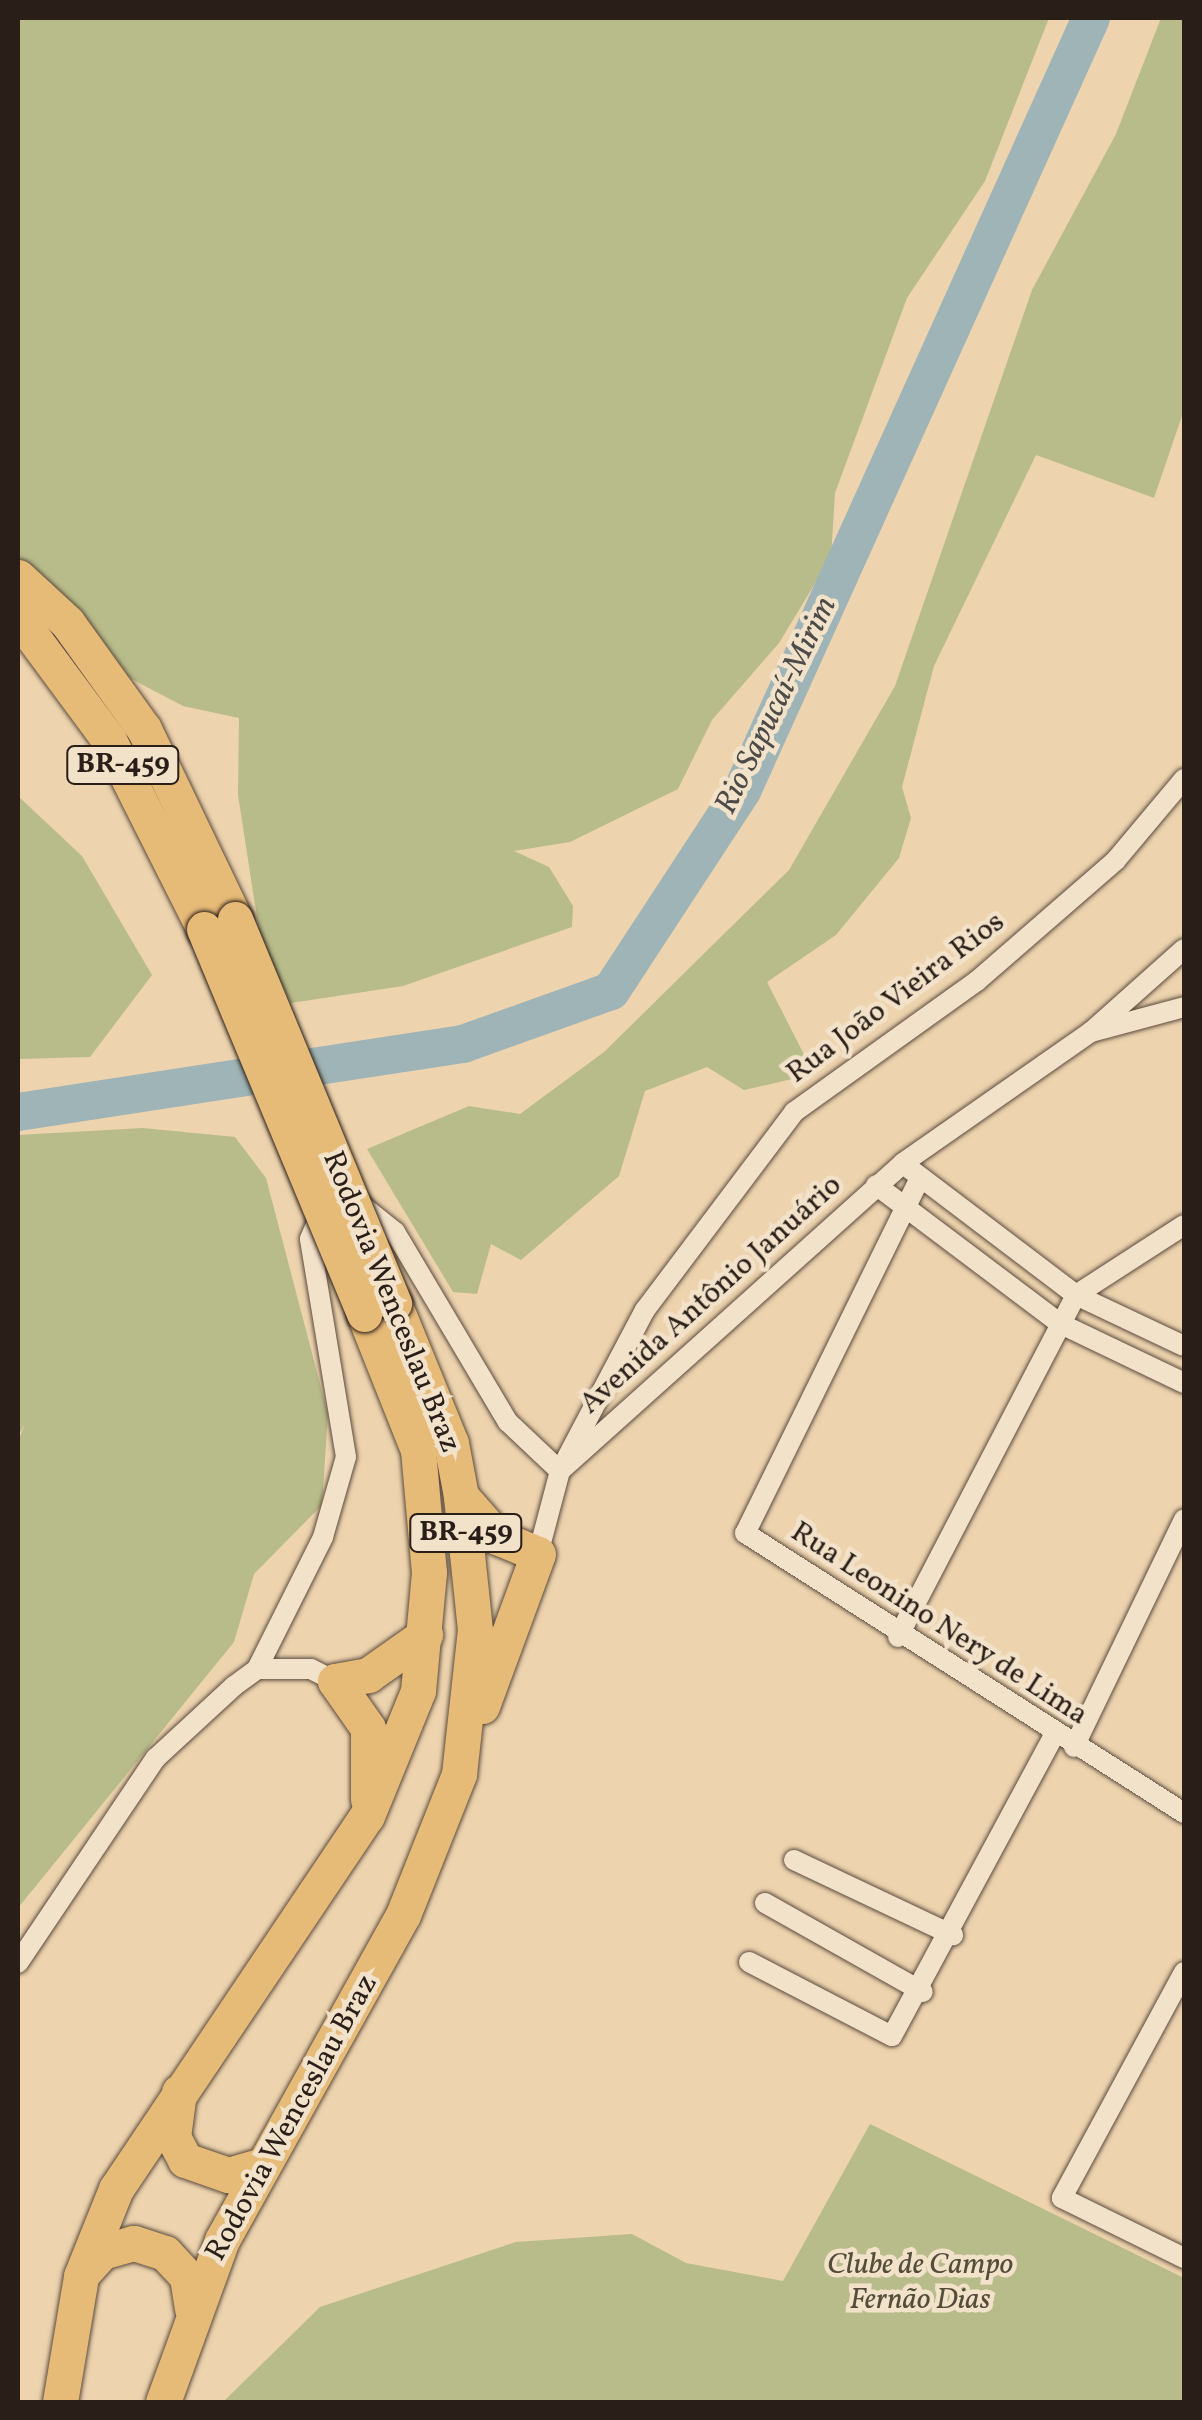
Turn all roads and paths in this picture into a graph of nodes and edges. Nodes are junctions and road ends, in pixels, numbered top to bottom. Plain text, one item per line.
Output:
1 (18, 577) edge
2 (18, 617) edge
3 (1184, 779) edge
4 (220, 924) junction
5 (1184, 949) edge
6 (1184, 1007) edge
7 (1091, 1032) junction
8 (903, 1163) junction
9 (920, 1178) junction
10 (876, 1185) junction
11 (900, 1206) junction
12 (1184, 1226) edge
13 (1076, 1295) junction
14 (379, 1308) junction
15 (1059, 1324) junction
16 (1184, 1346) edge
17 (1184, 1382) edge
18 (560, 1472) junction
19 (461, 1496) junction
20 (1182, 1527) edge
21 (538, 1554) junction
22 (425, 1634) junction
23 (898, 1637) junction
24 (257, 1670) junction
25 (335, 1681) junction
26 (1052, 1737) junction
27 (1074, 1747) junction
28 (459, 1774) junction
29 (1184, 1813) edge
30 (367, 1816) junction
31 (794, 1860) dead end
32 (766, 1903) dead end
33 (953, 1935) junction
34 (749, 1962) dead end
35 (18, 1963) edge
36 (1184, 1972) edge
37 (923, 1992) junction
38 (179, 2086) junction
39 (262, 2165) junction
40 (1184, 2258) edge
41 (81, 2276) junction
42 (192, 2309) junction
43 (60, 2402) edge
44 (163, 2402) edge

1 - 4 highway, Rodovia Wenceslau Braz / BR-459
2 - 4 highway, Rodovia Wenceslau Braz / BR-459
3 - 18 street, Rua João Vieira Rios
4 - 14 highway, Rodovia Wenceslau Braz / BR-459, bridge
5 - 7 street
6 - 7 street
7 - 8 street, Avenida Antônio Januário
8 - 9 street
8 - 10 street, Avenida Antônio Januário
9 - 11 street, Rua Leonino Nery de Lima
9 - 13 street
10 - 11 street
10 - 18 street, Avenida Antônio Januário
11 - 15 street
11 - 23 street, Rua Leonino Nery de Lima
12 - 13 street
13 - 15 street
13 - 16 street
14 - 19 highway, Rodovia Wenceslau Braz / BR-459
14 - 22 highway, Rodovia Wenceslau Braz / BR-459
15 - 17 street
15 - 23 street
18 - 21 street, Rua João Vieira Rios
18 - 24 street
19 - 21 highway
19 - 28 highway, Rodovia Wenceslau Braz / BR-459
20 - 27 street
21 - 28 highway
22 - 25 highway
22 - 30 highway, Rodovia Wenceslau Braz / BR-459
23 - 26 street, Rua Leonino Nery de Lima
24 - 25 street
24 - 35 street
25 - 30 highway
26 - 27 street, Rua Leonino Nery de Lima
26 - 33 street
27 - 29 street, Rua Leonino Nery de Lima
28 - 39 highway, Rodovia Wenceslau Braz / BR-459
30 - 38 highway, Rodovia Wenceslau Braz / BR-459
31 - 33 street
32 - 37 street
33 - 37 street
34 - 37 street
36 - 40 street
38 - 39 highway
38 - 41 highway, Rodovia Wenceslau Braz / BR-459
39 - 42 highway, Rodovia Wenceslau Braz / BR-459
41 - 42 highway
41 - 43 highway, Rodovia Wenceslau Braz / BR-459
42 - 44 highway, Rodovia Wenceslau Braz / BR-459

